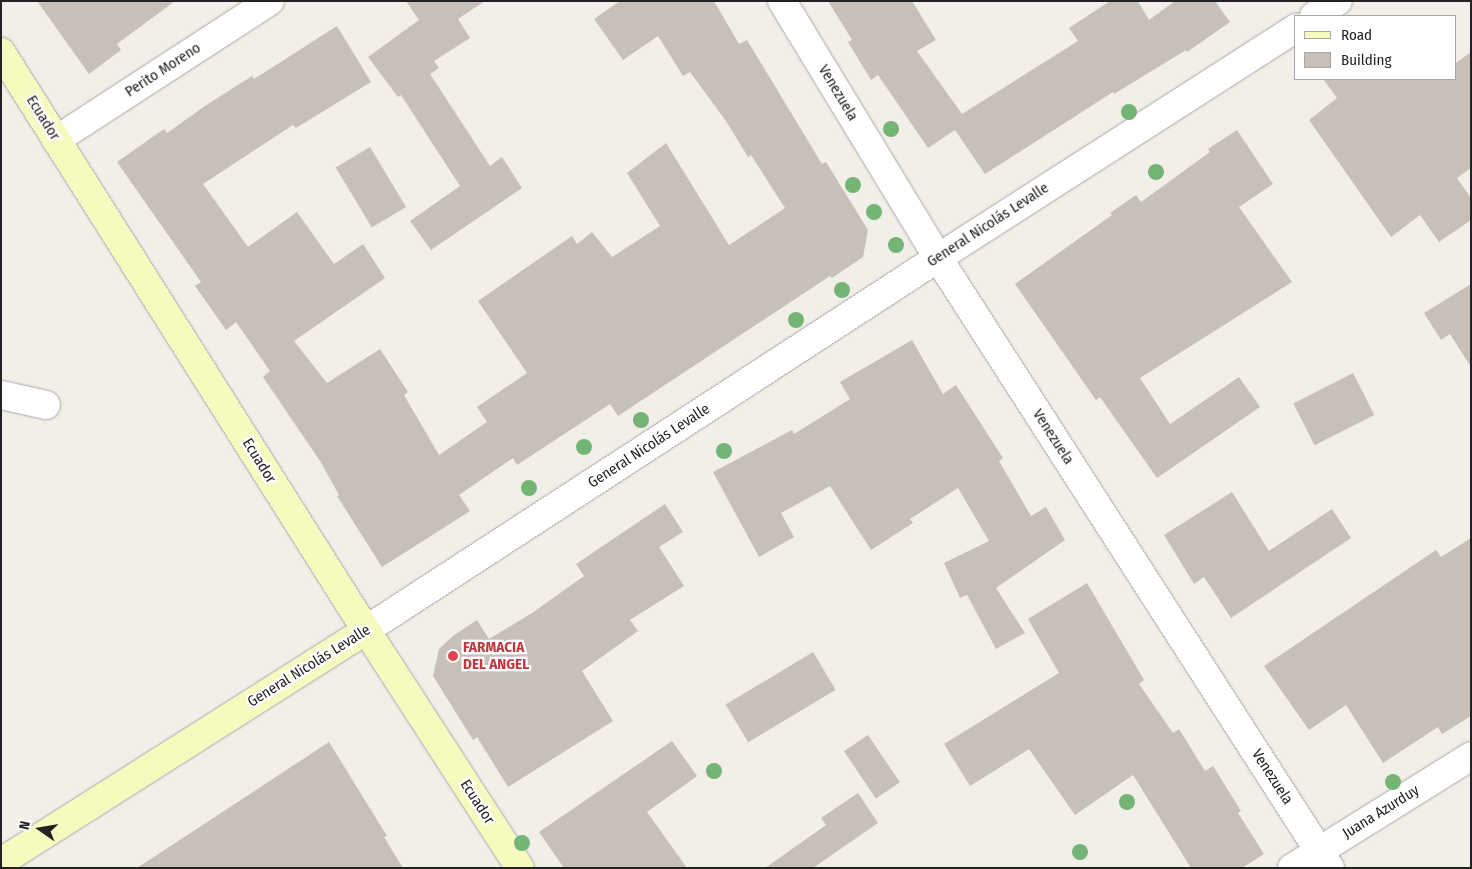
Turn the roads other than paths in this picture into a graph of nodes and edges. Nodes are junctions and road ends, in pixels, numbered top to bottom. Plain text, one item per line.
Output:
1 (270, 1) edge
2 (782, 1) edge
3 (1338, 1) edge
4 (1316, 15) edge
5 (1294, 29) edge
6 (1, 52) edge
7 (56, 140) junction
8 (938, 258) junction
9 (1, 395) edge
10 (46, 405) dead end
11 (366, 630) junction
12 (1471, 756) edge
13 (1325, 859) edge
14 (1, 862) edge
15 (520, 868) edge
16 (1292, 868) edge

1 - 7 street, Perito Moreno
2 - 8 street, Venezuela
3 - 4 street
5 - 8 street, General Nicolás Levalle
6 - 7 main road, Ecuador
7 - 11 main road, Ecuador
8 - 11 street, General Nicolás Levalle
8 - 13 street, Venezuela
9 - 10 street
11 - 14 main road, General Nicolás Levalle
11 - 15 main road, Ecuador
12 - 13 street, Juana Azurduy
13 - 16 street, Juana Azurduy

